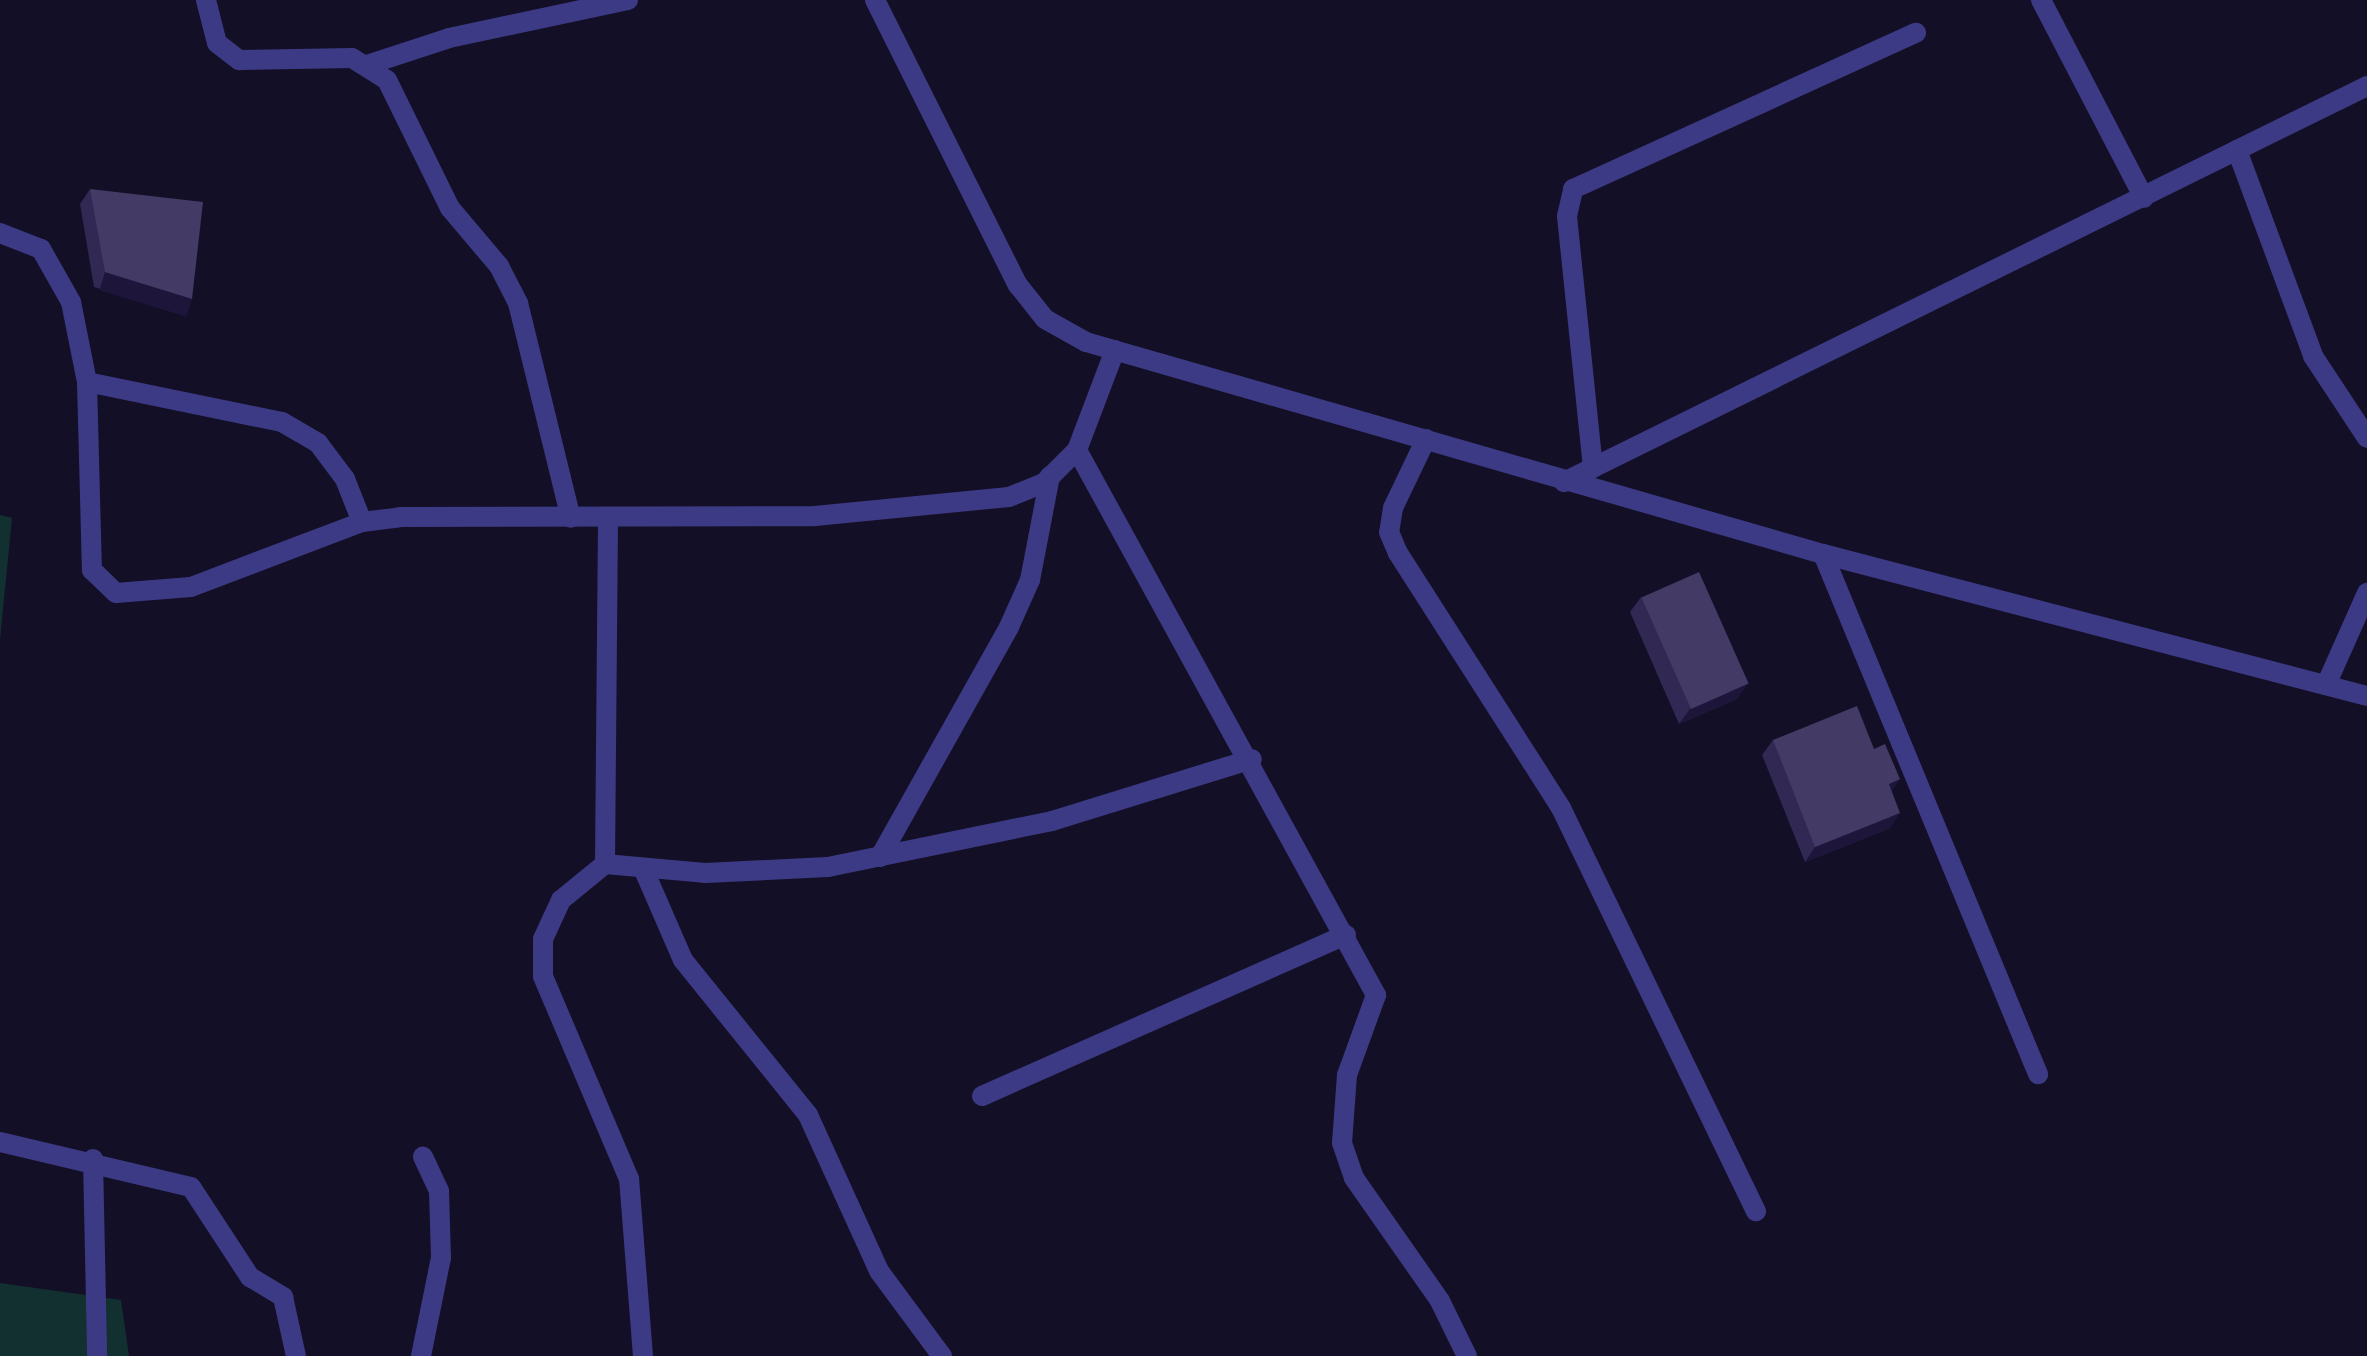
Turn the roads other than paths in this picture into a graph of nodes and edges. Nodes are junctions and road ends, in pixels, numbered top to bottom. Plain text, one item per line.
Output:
1 (206, 0) edge
2 (628, 0) edge
3 (875, 0) edge
4 (2041, 0) edge
5 (1916, 33) dead end
6 (367, 65) junction
7 (2367, 86) edge
8 (2237, 150) junction
9 (2144, 198) junction
10 (0, 233) edge
11 (1115, 350) junction
12 (87, 382) junction
13 (2367, 438) edge
14 (1426, 439) junction
15 (1077, 450) junction
16 (1593, 468) junction
17 (1050, 476) junction
18 (1564, 482) junction
19 (571, 518) junction
20 (608, 521) junction
21 (362, 522) junction
22 (1823, 554) junction
23 (2367, 593) edge
24 (2326, 685) junction
25 (2367, 696) edge
26 (1252, 759) junction
27 (880, 857) junction
28 (605, 864) junction
29 (643, 868) junction
30 (1346, 935) junction
31 (2038, 1074) dead end
32 (982, 1096) dead end
33 (0, 1142) edge
34 (423, 1156) dead end
35 (93, 1159) junction
36 (1756, 1211) dead end
37 (97, 1356) edge
38 (296, 1356) edge
39 (421, 1356) edge
40 (643, 1356) edge
41 (942, 1356) edge
42 (1467, 1356) edge

1 - 6 street
2 - 6 street
3 - 11 street
4 - 9 street
5 - 16 street
6 - 19 street
7 - 8 street
8 - 9 street
8 - 13 street
9 - 16 street
10 - 12 street
11 - 14 street
11 - 15 street
12 - 21 street
12 - 21 street
14 - 18 street
14 - 36 street
15 - 17 street
15 - 26 street
16 - 18 street
17 - 20 street
17 - 27 street
18 - 22 street
19 - 20 street
19 - 21 street
20 - 28 street
22 - 24 street
22 - 31 street
23 - 24 street
24 - 25 street
26 - 27 street
26 - 30 street
27 - 29 street
28 - 29 street
28 - 40 street
29 - 41 street
30 - 32 street
30 - 42 street
33 - 35 street
34 - 39 street
35 - 37 street
35 - 38 street

